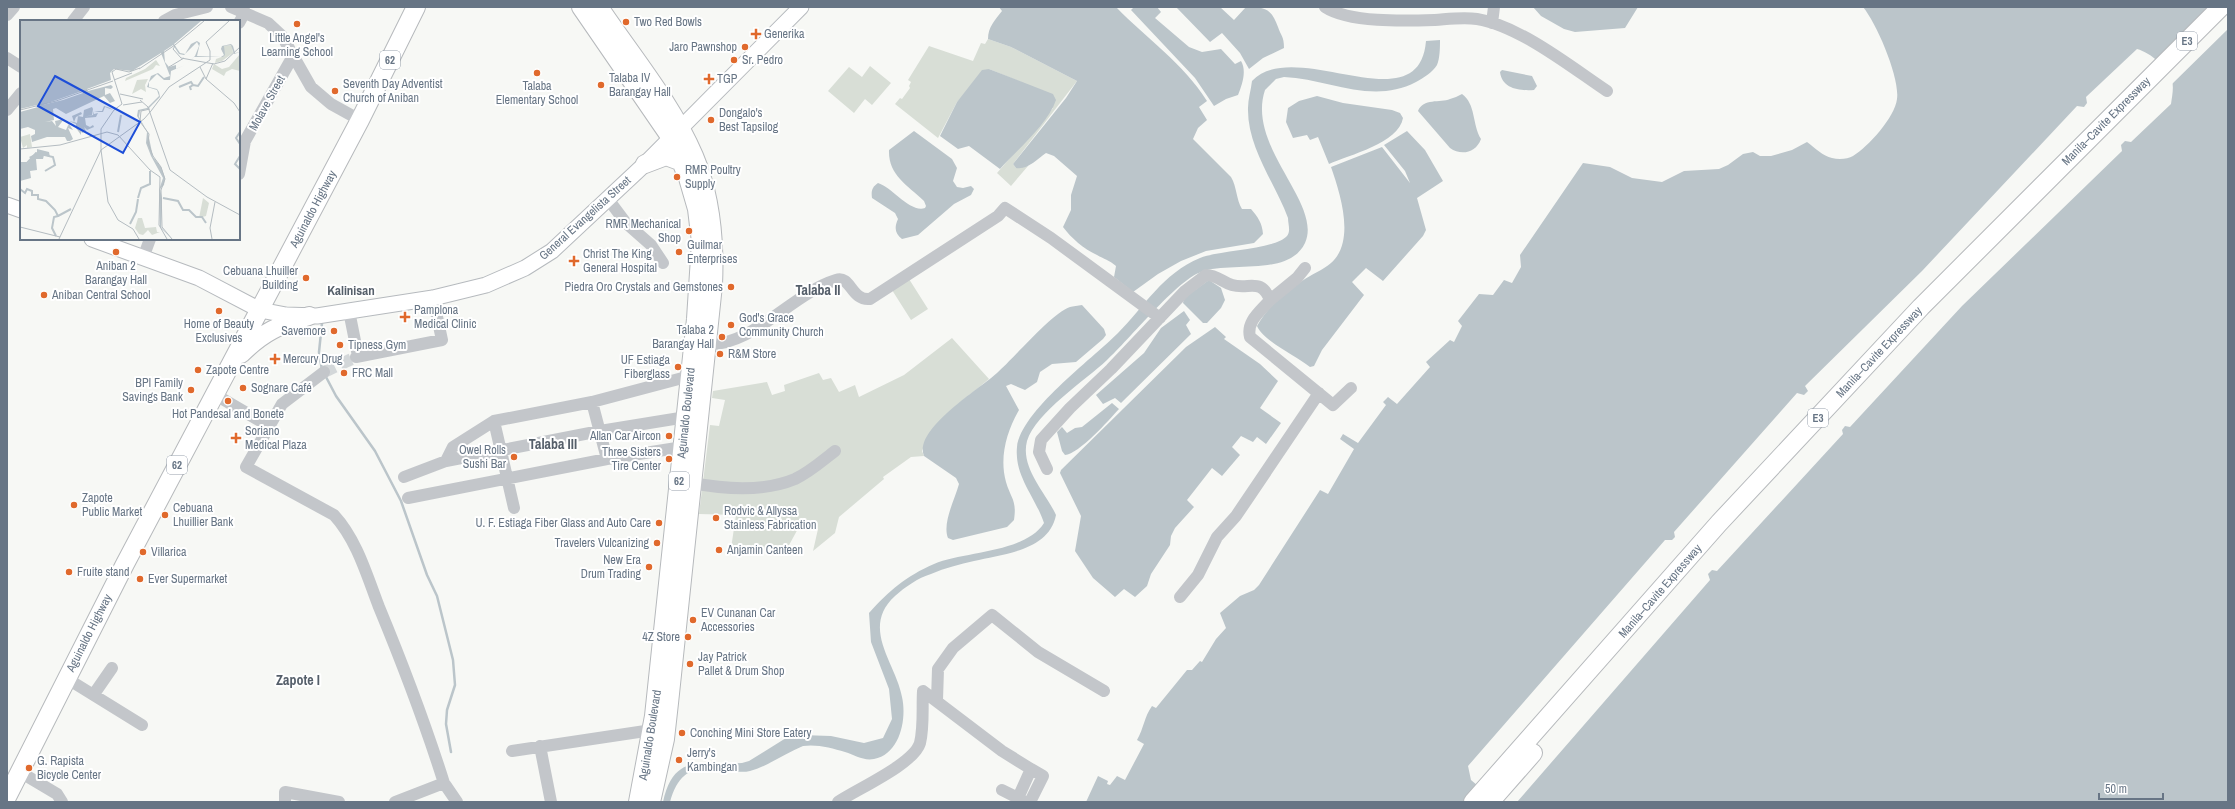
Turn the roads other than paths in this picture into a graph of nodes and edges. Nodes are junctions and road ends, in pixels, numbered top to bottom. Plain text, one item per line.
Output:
1 (14, 7) edge
2 (84, 7) edge
3 (207, 7) edge
4 (231, 7) edge
5 (416, 7) edge
6 (581, 7) edge
7 (598, 7) edge
8 (801, 7) edge
9 (1325, 7) edge
10 (1494, 7) edge
11 (2221, 7) edge
12 (245, 12) junction
13 (7, 15) edge
14 (2228, 17) edge
15 (74, 20) edge
16 (166, 20) edge
17 (240, 21) edge
18 (1492, 23) junction
19 (293, 56) junction
20 (7, 58) edge
21 (20, 66) edge
22 (2157, 79) junction
23 (1607, 91) dead end
24 (20, 94) edge
25 (7, 110) edge
26 (360, 120) junction
27 (676, 133) junction
28 (682, 162) junction
29 (645, 164) junction
30 (240, 169) edge
31 (608, 199) junction
32 (7, 205) edge
33 (20, 210) edge
34 (95, 240) edge
35 (150, 240) edge
36 (144, 258) junction
37 (663, 263) dead end
38 (1305, 268) dead end
39 (433, 298) junction
40 (1270, 300) junction
41 (260, 310) junction
42 (349, 311) junction
43 (309, 316) junction
44 (1157, 316) junction
45 (707, 344) junction
46 (230, 366) junction
47 (324, 372) tunnel mouth
48 (690, 376) junction
49 (1351, 388) dead end
50 (1319, 393) junction
51 (214, 394) junction
52 (592, 402) junction
53 (686, 417) junction
54 (494, 421) junction
55 (269, 426) junction
56 (600, 431) junction
57 (683, 447) junction
58 (502, 450) junction
59 (835, 451) dead end
60 (608, 459) junction
61 (446, 461) junction
62 (1047, 469) dead end
63 (404, 477) dead end
64 (508, 479) junction
65 (692, 483) junction
66 (408, 498) dead end
67 (514, 508) dead end
68 (1180, 597) dead end
69 (112, 668) dead end
70 (66, 678) junction
71 (1104, 691) dead end
72 (94, 694) junction
73 (937, 700) junction
74 (142, 725) dead end
75 (652, 730) junction
76 (540, 746) junction
77 (512, 751) dead end
78 (1031, 769) junction
79 (20, 772) junction
80 (1502, 780) junction
81 (444, 784) junction
82 (1002, 790) dead end
83 (8, 795) edge
84 (407, 800) edge
85 (1021, 800) edge
86 (62, 802) edge
87 (285, 802) edge
88 (339, 802) edge
89 (395, 802) edge
90 (457, 802) edge
91 (551, 802) edge
92 (638, 802) edge
93 (651, 802) edge
94 (838, 802) edge
95 (1030, 802) edge
96 (1473, 802) edge
97 (1490, 802) edge

1 - 13 street
2 - 15 street
3 - 16 street
4 - 12 street
5 - 26 highway, Aguinaldo Highway / 62
6 - 27 highway, Aguinaldo Boulevard / 62
7 - 27 highway, Aguinaldo Boulevard / 62
8 - 27 main road, General Evangelista Street
9 - 18 street
10 - 18 street
11 - 22 highway, Manila–Cavite Expressway / E3
12 - 17 street
12 - 19 street
14 - 22 highway, Manila–Cavite Expressway / E3
18 - 23 street
19 - 26 street
19 - 30 street, Molave Street
20 - 21 street
22 - 80 highway, Manila–Cavite Expressway / E3
24 - 25 street
26 - 41 highway, Aguinaldo Highway / 62
27 - 28 highway, Aguinaldo Boulevard / 62
27 - 29 main road, General Evangelista Street
27 - 45 highway, Aguinaldo Boulevard / 62
28 - 29 highway
28 - 48 highway, Aguinaldo Boulevard / 62
29 - 31 main road, General Evangelista Street
31 - 37 street
31 - 39 main road, General Evangelista Street
32 - 33 main road
34 - 36 main road, General Evangelista Street
35 - 36 street
36 - 41 main road, General Evangelista Street
38 - 40 street
39 - 42 main road, General Evangelista Street
39 - 42 street
40 - 44 street
40 - 50 street
41 - 43 main road, General Evangelista Street
41 - 46 highway, Aguinaldo Highway / 62
42 - 43 main road, General Evangelista Street
43 - 46 highway
44 - 45 street
44 - 62 street
45 - 65 highway, Aguinaldo Boulevard / 62
46 - 51 highway, Aguinaldo Highway / 62
47 - 55 street
48 - 52 street
48 - 53 highway, Aguinaldo Boulevard / 62
49 - 50 street
50 - 68 street
51 - 55 street
51 - 70 highway, Aguinaldo Highway / 62
52 - 54 street
52 - 56 street
53 - 56 street
53 - 57 highway, Aguinaldo Boulevard / 62
54 - 58 street
54 - 61 street
55 - 81 street
56 - 58 street
56 - 60 street
57 - 60 street
57 - 75 highway, Aguinaldo Boulevard / 62
58 - 61 street
58 - 64 street
59 - 65 street
60 - 64 street
61 - 63 street
64 - 66 street
64 - 67 street
65 - 93 highway, Aguinaldo Boulevard / 62
69 - 72 street
70 - 72 street
70 - 79 highway, Aguinaldo Highway / 62
71 - 73 street
72 - 74 street
73 - 78 street
73 - 94 street
75 - 76 street
75 - 92 highway, Aguinaldo Boulevard / 62
76 - 77 street
76 - 91 street
78 - 85 street
78 - 95 street
79 - 83 highway, Aguinaldo Highway / 62
79 - 86 street
80 - 96 highway, Manila–Cavite Expressway / E3
80 - 97 highway, Manila–Cavite Expressway / E3
81 - 84 street
81 - 90 street
82 - 85 street
84 - 89 street
87 - 88 street

